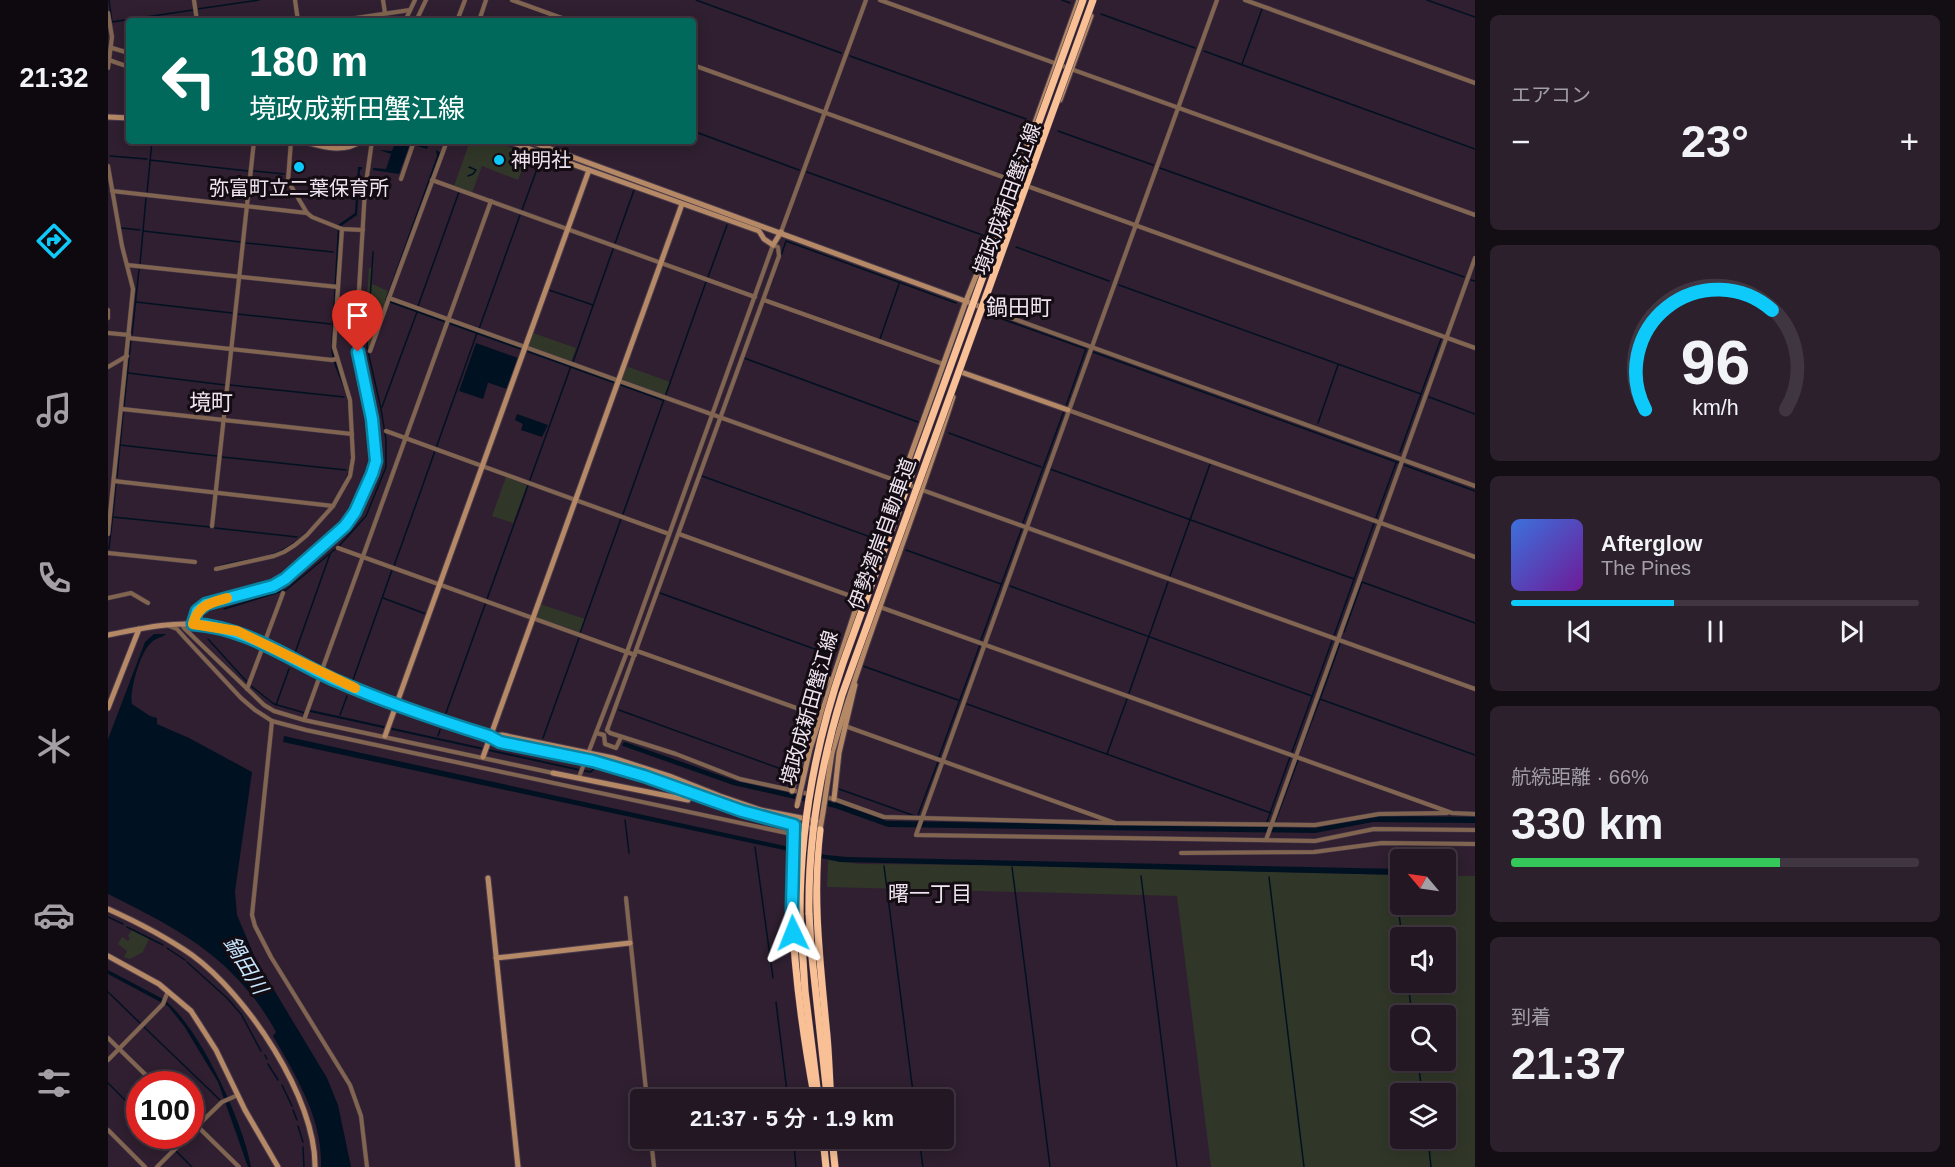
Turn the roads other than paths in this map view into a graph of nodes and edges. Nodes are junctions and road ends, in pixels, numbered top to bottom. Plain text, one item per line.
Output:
1 (194, 0) edge
2 (295, 0) edge
3 (383, 0) edge
4 (415, 0) edge
5 (426, 0) edge
6 (465, 0) edge
7 (486, 0) edge
8 (512, 0) edge
9 (866, 0) edge
10 (880, 0) edge
11 (1081, 0) edge
12 (1095, 0) edge
13 (1217, 0) edge
14 (1245, 0) edge
15 (410, 10) junction
16 (108, 13) edge
17 (385, 14) junction
18 (197, 18) edge
19 (298, 18) edge
20 (357, 18) edge
21 (406, 18) edge
22 (417, 18) edge
23 (458, 18) edge
24 (480, 18) edge
25 (562, 18) edge
26 (110, 53) edge
27 (126, 53) edge
28 (1056, 64) junction
29 (126, 65) edge
30 (696, 66) edge
31 (108, 68) edge
32 (1072, 70) junction
33 (1475, 83) edge
34 (1175, 106) junction
35 (824, 113) junction
36 (108, 117) edge
37 (126, 118) edge
38 (254, 144) edge
39 (291, 144) edge
40 (316, 144) edge
41 (354, 144) edge
42 (372, 144) edge
43 (413, 144) edge
44 (446, 144) edge
45 (516, 144) edge
46 (537, 144) edge
47 (108, 167) edge
48 (589, 170) junction
49 (401, 179) dead end
50 (432, 180) junction
51 (1014, 181) junction
52 (1027, 186) junction
53 (112, 192) junction
54 (491, 201) junction
55 (682, 204) junction
56 (246, 207) junction
57 (307, 213) junction
58 (1475, 215) edge
59 (1136, 225) junction
60 (340, 229) junction
61 (568, 229) junction
62 (363, 230) junction
63 (781, 232) junction
64 (773, 245) junction
65 (1475, 258) edge
66 (661, 263) junction
67 (127, 265) junction
68 (238, 278) junction
69 (337, 287) junction
70 (755, 297) junction
71 (389, 300) junction
72 (764, 300) junction
73 (966, 301) junction
74 (984, 308) junction
75 (108, 309) edge
76 (108, 318) edge
77 (448, 321) junction
78 (109, 335) edge
79 (129, 336) junction
80 (1446, 337) junction
81 (1091, 347) junction
82 (1475, 348) edge
83 (231, 349) junction
84 (524, 349) junction
85 (370, 351) dead end
86 (127, 356) junction
87 (335, 359) junction
88 (944, 364) junction
89 (108, 367) edge
90 (961, 372) junction
91 (617, 382) junction
92 (122, 409) junction
93 (1068, 410) junction
94 (713, 415) junction
95 (721, 416) junction
96 (223, 421) junction
97 (386, 431) dead end
98 (351, 434) junction
99 (405, 438) junction
100 (1402, 462) junction
101 (483, 467) junction
102 (108, 475) edge
103 (114, 475) junction
104 (114, 481) junction
105 (902, 482) junction
106 (1475, 486) edge
107 (922, 489) junction
108 (216, 492) junction
109 (576, 500) junction
110 (331, 505) junction
111 (1380, 522) junction
112 (212, 526) dead end
113 (1026, 526) junction
114 (108, 534) edge
115 (669, 534) junction
116 (680, 534) junction
117 (338, 548) dead end
118 (108, 553) edge
119 (363, 557) junction
120 (1475, 557) edge
121 (195, 562) dead end
122 (216, 569) dead end
123 (440, 585) junction
124 (282, 593) dead end
125 (108, 598) edge
126 (859, 598) junction
127 (148, 603) dead end
128 (880, 606) junction
129 (533, 618) junction
130 (182, 624) junction
131 (193, 624) junction
132 (166, 625) junction
133 (139, 629) junction
134 (108, 635) edge
135 (1337, 639) junction
136 (264, 643) junction
137 (983, 644) junction
138 (627, 652) junction
139 (636, 653) junction
140 (837, 660) junction
141 (858, 668) junction
142 (320, 673) junction
143 (247, 689) junction
144 (1475, 689) edge
145 (396, 705) junction
146 (108, 708) edge
147 (813, 714) junction
148 (304, 720) junction
149 (272, 721) junction
150 (845, 726) junction
151 (596, 733) junction
152 (386, 734) junction
153 (489, 736) junction
154 (621, 737) junction
155 (484, 752) junction
156 (588, 752) junction
157 (1295, 756) junction
158 (586, 760) junction
159 (942, 760) junction
160 (553, 773) joint
161 (579, 775) junction
162 (792, 790) junction
163 (834, 799) junction
164 (688, 800) dead end
165 (1452, 813) junction
166 (1475, 814) edge
167 (921, 820) junction
168 (794, 821) junction
169 (1115, 823) junction
170 (1270, 825) junction
171 (821, 826) junction
172 (1475, 830) edge
173 (786, 833) dead end
174 (1266, 838) junction
175 (1475, 844) edge
176 (1181, 853) dead end
177 (488, 878) dead end
178 (626, 898) dead end
179 (108, 909) edge
180 (630, 943) junction
181 (108, 956) edge
182 (496, 958) junction
183 (168, 991) junction
184 (108, 1038) edge
185 (119, 1049) junction
186 (108, 1060) edge
187 (142, 1071) edge
188 (646, 1089) edge
189 (814, 1089) edge
190 (815, 1089) edge
191 (828, 1089) edge
192 (829, 1089) edge
193 (238, 1095) junction
194 (204, 1120) edge
195 (108, 1130) edge
196 (204, 1132) edge
197 (174, 1149) edge
198 (652, 1149) edge
199 (824, 1149) edge
200 (834, 1149) edge
201 (275, 1166) edge
202 (146, 1167) edge
203 (157, 1167) edge
204 (239, 1167) edge
205 (315, 1167) edge
206 (367, 1167) edge
207 (518, 1167) edge
208 (654, 1167) edge
209 (826, 1167) edge
210 (836, 1167) edge

1 - 18 street
2 - 19 street
3 - 17 street
4 - 15 street
5 - 22 street
6 - 23 street
7 - 24 street
8 - 25 street
9 - 35 street
10 - 28 street
11 - 28 street, 境政成新田蟹江線
11 - 190 highway, 伊勢湾岸自動車道, bridge
12 - 32 street, 境政成新田蟹江線
12 - 191 highway, 伊勢湾岸自動車道, bridge
13 - 34 street
14 - 33 street
15 - 17 street
15 - 21 street
16 - 26 street
17 - 20 street
26 - 27 street
26 - 29 street
26 - 31 street
28 - 32 street
28 - 51 street, 境政成新田蟹江線
30 - 35 street
32 - 34 street
32 - 52 street, 境政成新田蟹江線
34 - 58 street
34 - 59 street
35 - 51 street
35 - 63 street
36 - 37 street
38 - 56 street
39 - 57 street
40 - 41 street
42 - 62 street
43 - 49 street
44 - 50 street
45 - 48 street
46 - 63 street
47 - 53 street
48 - 55 street
48 - 61 street
50 - 54 street
50 - 71 street
51 - 73 street, 境政成新田蟹江線
52 - 59 street
52 - 74 street, 境政成新田蟹江線
53 - 56 street
53 - 67 street
54 - 61 street
54 - 77 street
55 - 64 street
55 - 66 street
56 - 57 street
56 - 68 street
57 - 60 street
59 - 80 street
59 - 81 street
60 - 62 street
60 - 69 street
61 - 66 street
61 - 84 street
62 - 131 street
63 - 64 street
63 - 73 street
64 - 70 street
64 - 72 street
65 - 80 street
66 - 70 street
66 - 91 street
67 - 68 street
67 - 79 street
68 - 69 street
68 - 83 street
69 - 87 street
70 - 94 street
71 - 77 street
71 - 85 street
72 - 88 street
72 - 95 street
73 - 74 street
73 - 88 street, 境政成新田蟹江線
74 - 81 street
74 - 90 street, 境政成新田蟹江線
75 - 76 street
77 - 84 street
77 - 99 street
78 - 79 street
79 - 83 street
79 - 86 street
80 - 82 street
80 - 100 street
81 - 93 street
81 - 100 street
83 - 87 street
83 - 96 street
84 - 91 street
84 - 101 street
86 - 89 street
86 - 92 street
87 - 98 street
88 - 105 street, 境政成新田蟹江線
90 - 93 street
90 - 107 street, 境政成新田蟹江線
91 - 94 street
91 - 109 street
92 - 96 street
92 - 103 street
93 - 111 street
93 - 113 street
94 - 95 street
94 - 115 street
95 - 105 street
95 - 116 street
96 - 98 street
96 - 108 street
97 - 99 street
98 - 110 street
99 - 101 street
99 - 119 street
100 - 106 street
100 - 111 street
101 - 109 street
101 - 123 street
102 - 103 street
103 - 104 street
104 - 108 street
104 - 114 street
105 - 107 street
105 - 126 street, 境政成新田蟹江線
107 - 113 street
107 - 128 street, 境政成新田蟹江線
108 - 110 street
108 - 112 street
109 - 115 street
109 - 129 street
110 - 122 street
111 - 120 street
111 - 135 street
113 - 135 street
113 - 137 street
115 - 138 street
116 - 126 street
116 - 139 street
117 - 119 street
118 - 121 street
119 - 123 street
119 - 142 street
123 - 129 street
123 - 145 street
124 - 136 street
125 - 127 street
126 - 140 street, 境政成新田蟹江線
128 - 137 street
128 - 141 street, 境政成新田蟹江線
129 - 138 street
129 - 153 street
130 - 131 street
130 - 132 street
130 - 143 street
131 - 136 street
132 - 133 street
132 - 149 street
133 - 134 street
133 - 146 street
135 - 144 street
135 - 157 street
136 - 142 street
136 - 143 street
137 - 157 street
137 - 159 street
138 - 139 street
138 - 151 street
139 - 147 street
139 - 154 street
140 - 147 street
140 - 168 street, 境政成新田蟹江線, bridge
141 - 150 street
141 - 171 street, 境政成新田蟹江線, bridge
142 - 145 street
142 - 148 street
143 - 148 street
145 - 152 street
145 - 153 street
147 - 162 street
148 - 152 street
149 - 173 street
149 - 206 street
150 - 159 street
150 - 163 street
151 - 154 street
151 - 156 street
152 - 155 street
153 - 155 street
153 - 156 street
153 - 158 street
154 - 162 street
155 - 160 street
156 - 158 street
156 - 168 street
157 - 165 street
157 - 170 street
158 - 161 street
158 - 168 street
159 - 167 street
159 - 169 street
160 - 161 street
161 - 164 street
162 - 163 street
163 - 167 street
165 - 166 street
165 - 170 street
167 - 169 street
167 - 174 street
168 - 171 street
168 - 189 highway
169 - 170 street
170 - 174 street
171 - 192 highway
172 - 174 street
175 - 176 street
177 - 182 street
178 - 180 street
179 - 205 street
180 - 182 street
180 - 188 street
181 - 183 street
182 - 207 street
183 - 185 street
183 - 193 street
184 - 185 street
185 - 186 street
185 - 187 street
193 - 194 street
193 - 201 street
195 - 202 street
196 - 204 street
197 - 203 street
198 - 208 street
199 - 209 highway
200 - 210 highway

